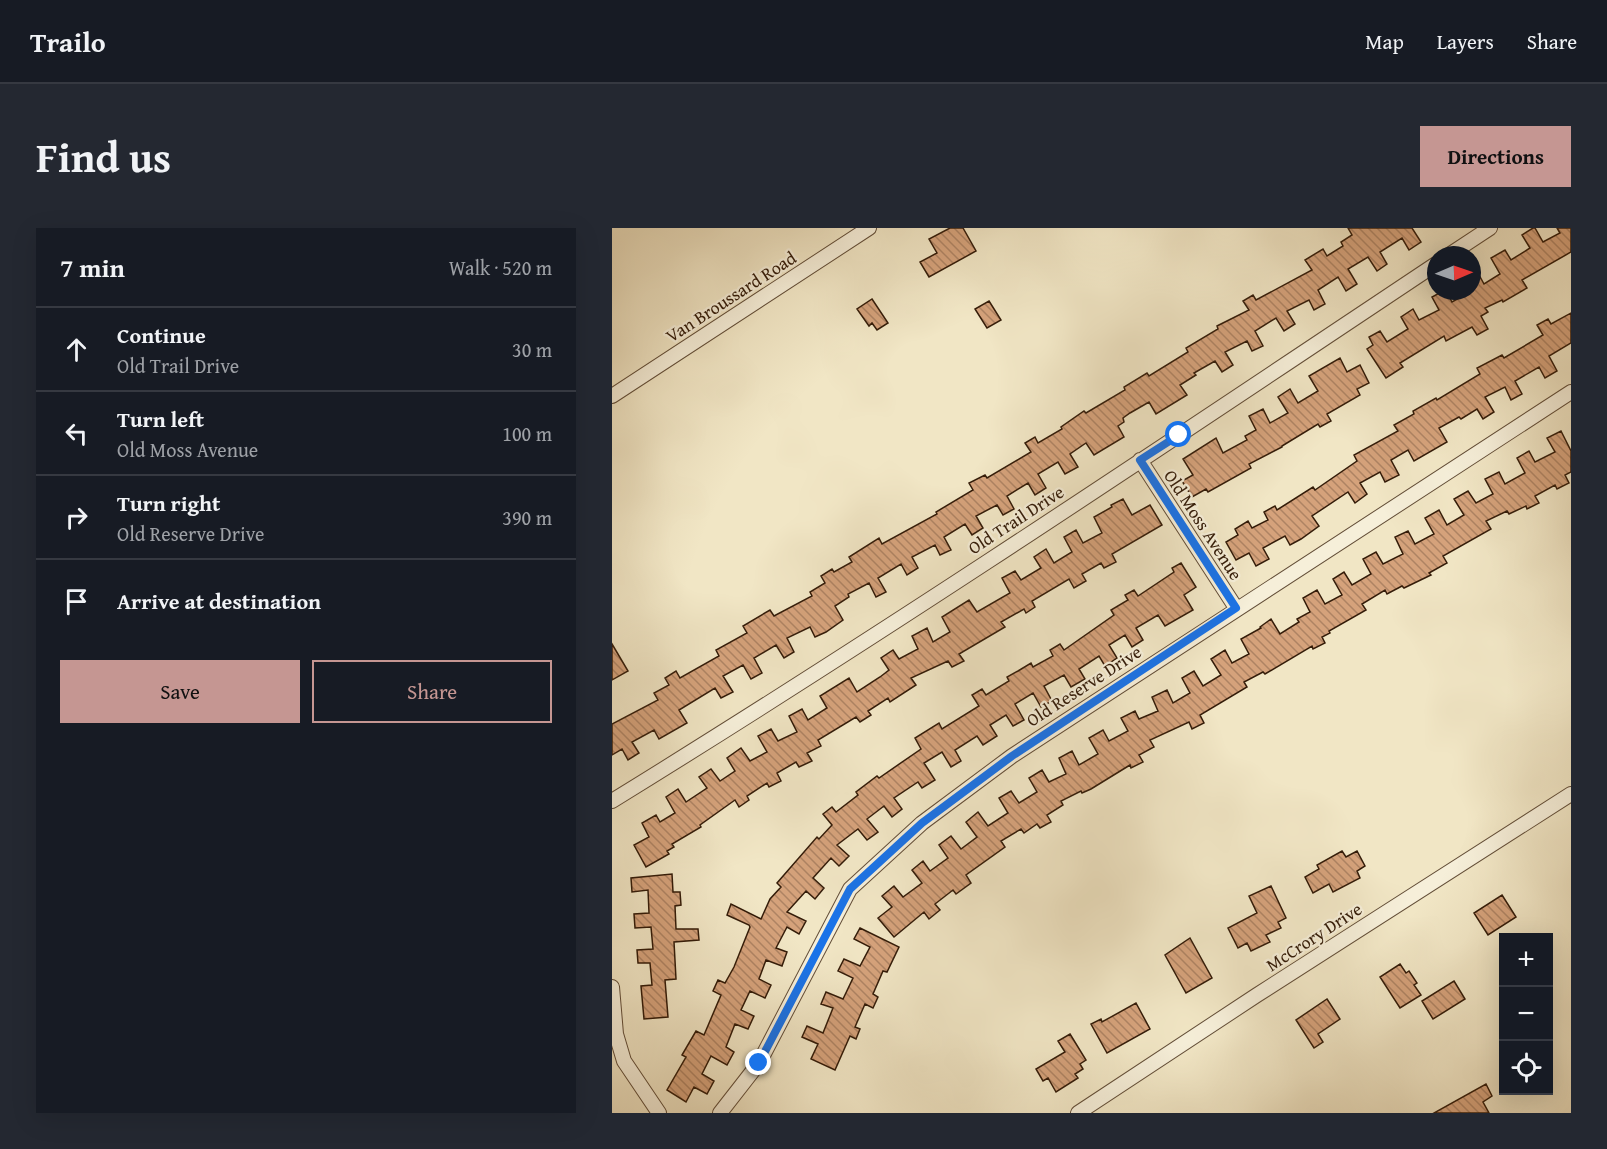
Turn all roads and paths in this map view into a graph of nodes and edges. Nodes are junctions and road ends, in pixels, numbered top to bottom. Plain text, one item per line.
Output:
1 (869, 228) edge
2 (1490, 228) edge
3 (1463, 246) edge
4 (1427, 270) edge
5 (1571, 392) edge
6 (612, 396) edge
7 (1140, 460) junction
8 (1236, 608) junction
9 (1571, 794) edge
10 (612, 801) edge
11 (612, 987) edge
12 (659, 1113) edge
13 (720, 1113) edge
14 (1078, 1113) edge

1 - 6 street, Van Broussard Road
2 - 3 street
4 - 7 street, Old Trail Drive
5 - 8 street, Old Reserve Drive
7 - 8 street, Old Moss Avenue
7 - 10 street, Old Trail Drive
8 - 13 street, Old Reserve Drive
9 - 14 street, McCrory Drive
11 - 12 street

